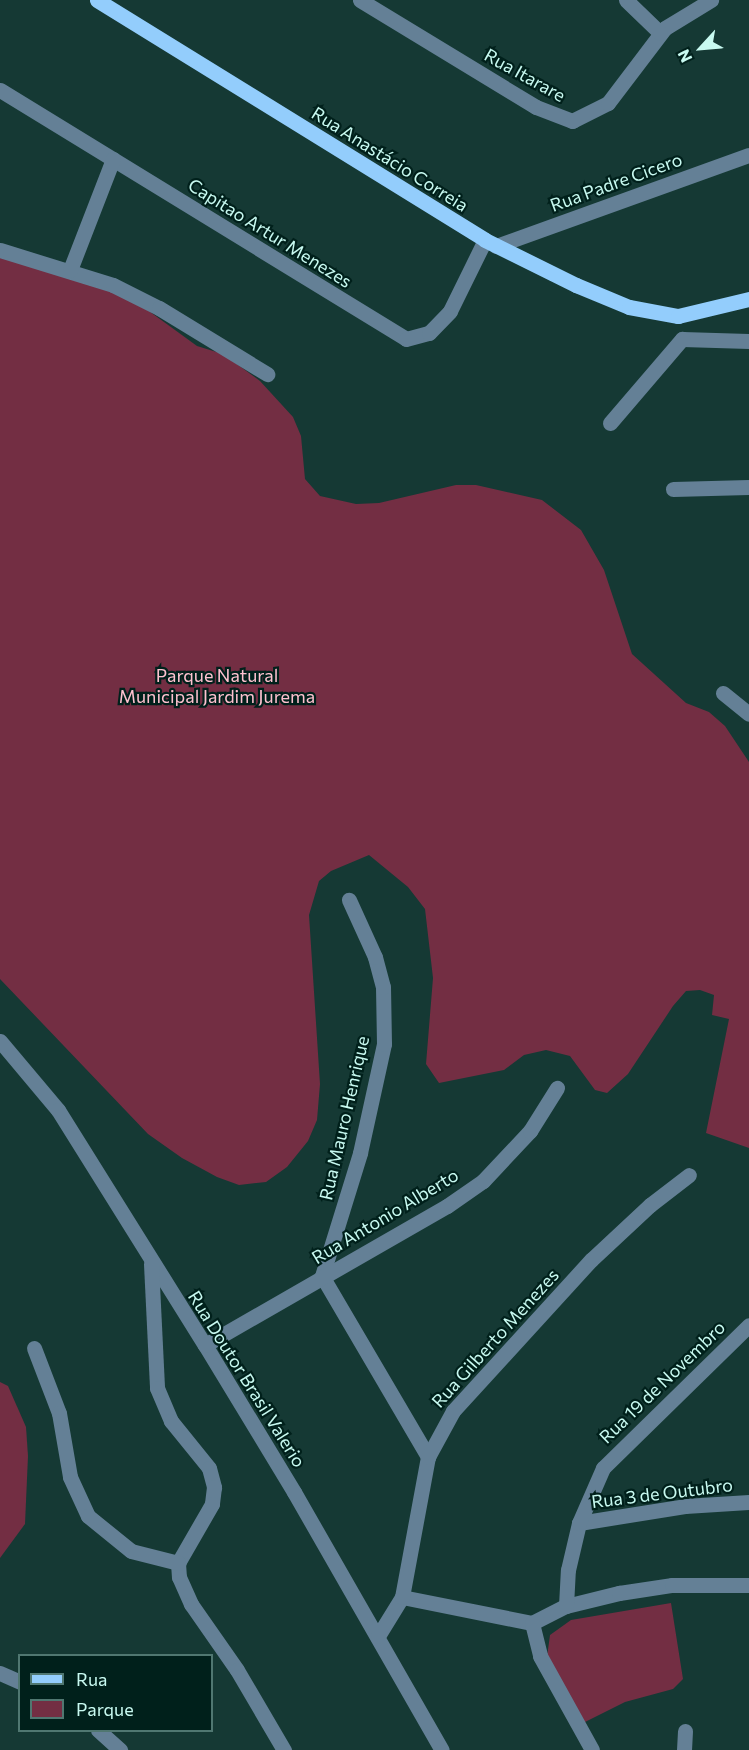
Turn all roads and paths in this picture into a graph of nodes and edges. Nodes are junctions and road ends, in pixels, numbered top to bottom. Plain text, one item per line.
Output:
1 (97, 0) edge
2 (360, 0) edge
3 (626, 0) edge
4 (711, 0) edge
5 (660, 33) junction
6 (0, 90) edge
7 (749, 155) edge
8 (113, 159) junction
9 (491, 243) junction
10 (3, 255) edge
11 (70, 270) junction
12 (749, 299) edge
13 (678, 315) junction
14 (682, 339) junction
15 (749, 341) edge
16 (267, 374) dead end
17 (610, 423) dead end
18 (749, 487) edge
19 (673, 489) dead end
20 (723, 693) dead end
21 (749, 714) edge
22 (349, 900) dead end
23 (0, 1041) edge
24 (556, 1088) dead end
25 (689, 1175) dead end
26 (151, 1264) junction
27 (322, 1276) junction
28 (749, 1325) edge
29 (205, 1345) junction
30 (34, 1348) dead end
31 (428, 1457) junction
32 (749, 1502) edge
33 (579, 1523) junction
34 (178, 1563) junction
35 (749, 1585) edge
36 (402, 1597) junction
37 (566, 1606) junction
38 (532, 1623) junction
39 (378, 1636) junction
40 (0, 1673) edge
41 (18, 1681) edge
42 (685, 1731) dead end
43 (99, 1732) edge
44 (120, 1750) edge
45 (284, 1750) edge
46 (442, 1750) edge
47 (592, 1750) edge
48 (684, 1750) edge

1 - 9 main road, Rua Anastácio Correia
2 - 5 street, Rua Itarare
3 - 5 street
4 - 5 street, Rua Itarare
6 - 8 street, Capitao Artur Menezes
7 - 9 street, Rua Padre Cicero
8 - 9 street, Capitao Artur Menezes
8 - 11 street
9 - 13 main road, Rua Anastácio Correia
10 - 11 street
11 - 16 street
12 - 13 main road, Rua Anastácio Correia
13 - 14 street
14 - 15 street
14 - 17 street
18 - 19 street
20 - 21 street
22 - 27 street, Rua Mauro Henrique
23 - 26 street, Rua Doutor Brasil Valerio
24 - 27 street, Rua Antonio Alberto
25 - 31 street, Rua Gilberto Menezes
26 - 29 street, Rua Doutor Brasil Valerio
26 - 34 street
27 - 29 street, Rua Antonio Alberto
27 - 31 street
28 - 33 street, Rua 19 de Novembro
29 - 39 street, Rua Doutor Brasil Valerio
30 - 34 street
31 - 36 street, Rua Gilberto Menezes
32 - 33 street, Rua 3 de Outubro
33 - 37 street, Rua 19 de Novembro
34 - 45 street
35 - 37 street
36 - 38 street
36 - 39 street, Rua Gilberto Menezes
37 - 38 street
38 - 47 street
39 - 46 street, Rua Doutor Brasil Valerio
40 - 41 street
42 - 48 street
43 - 44 street

